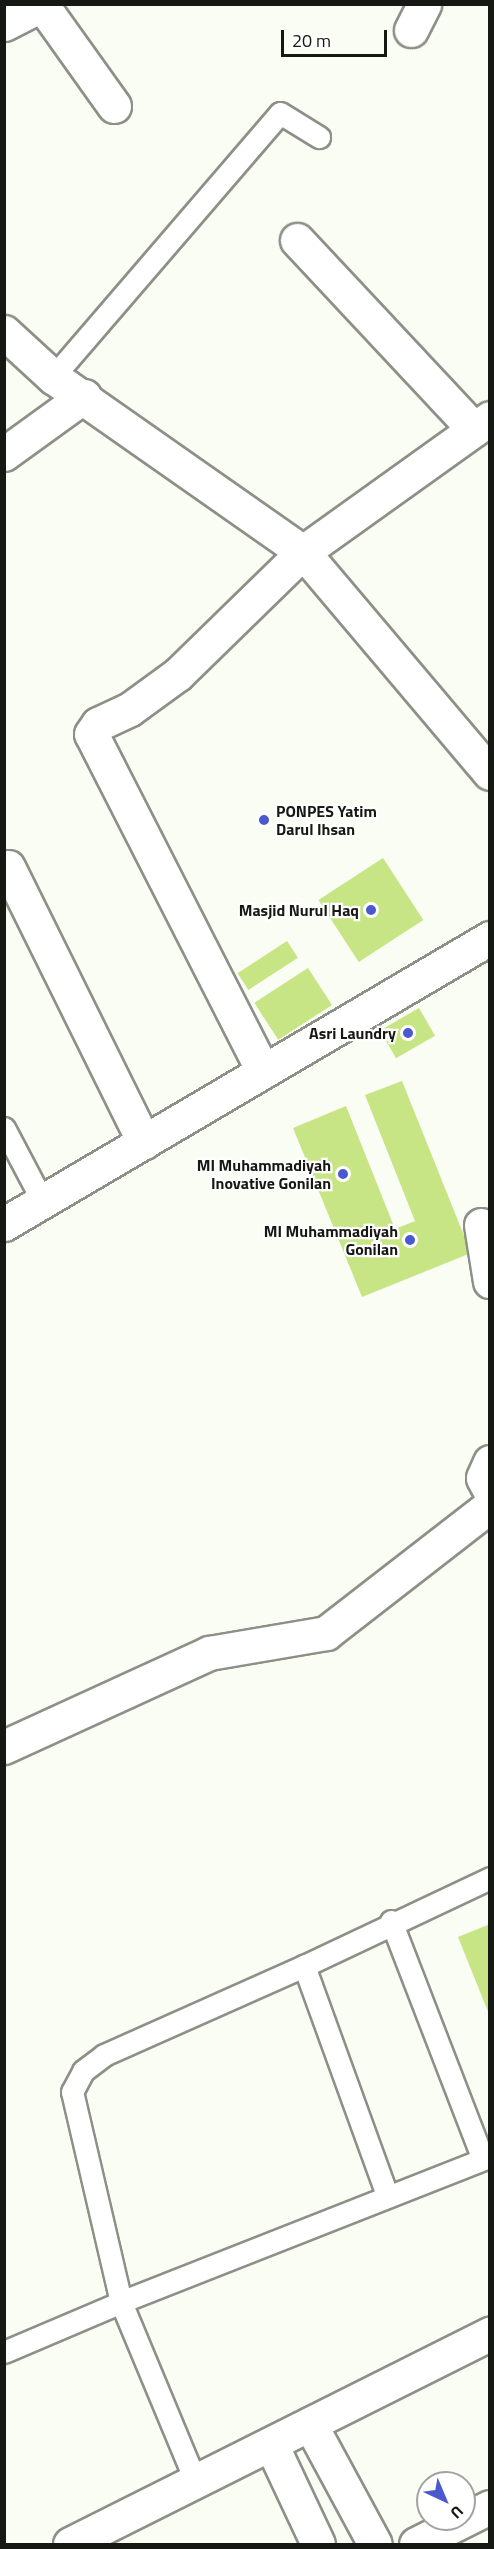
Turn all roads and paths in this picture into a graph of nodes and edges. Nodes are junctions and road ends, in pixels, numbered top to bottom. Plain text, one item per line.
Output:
1 (42, 5) edge
2 (4, 24) edge
3 (114, 106) dead end
4 (319, 137) dead end
5 (297, 240) dead end
6 (4, 332) edge
7 (53, 377) junction
8 (84, 396) junction
9 (482, 424) edge
10 (4, 454) edge
11 (303, 552) junction
12 (489, 773) edge
13 (9, 867) dead end
14 (489, 938) edge
15 (264, 1071) junction
16 (4, 1128) edge
17 (144, 1142) junction
18 (43, 1202) junction
19 (4, 1224) edge
20 (481, 1225) dead end
21 (489, 1281) edge
22 (489, 1462) edge
23 (484, 1505) edge
24 (4, 1747) edge
25 (489, 1878) edge
26 (391, 1921) junction
27 (304, 1965) junction
28 (486, 2158) edge
29 (387, 2195) junction
30 (121, 2302) junction
31 (489, 2334) edge
32 (4, 2352) edge
33 (310, 2424) junction
34 (271, 2444) junction
35 (195, 2480) junction
36 (489, 2507) edge
37 (70, 2544) edge
38 (318, 2544) edge
39 (375, 2544) edge
40 (416, 2544) edge

1 - 2 street
1 - 3 street
4 - 7 lane
5 - 9 street
6 - 7 street
7 - 8 street
8 - 10 street
8 - 11 street
9 - 11 street
11 - 12 street
11 - 15 street
13 - 17 street
14 - 15 street
15 - 17 street
16 - 18 lane
17 - 18 street
18 - 19 street
20 - 21 street
22 - 23 street
23 - 24 street
25 - 26 lane
26 - 27 lane
26 - 28 lane
27 - 29 lane
27 - 30 lane
28 - 29 lane
29 - 30 lane
30 - 32 lane
30 - 35 lane
31 - 33 street
33 - 34 street
33 - 39 street
34 - 35 street
34 - 38 street
35 - 37 street
36 - 40 street

